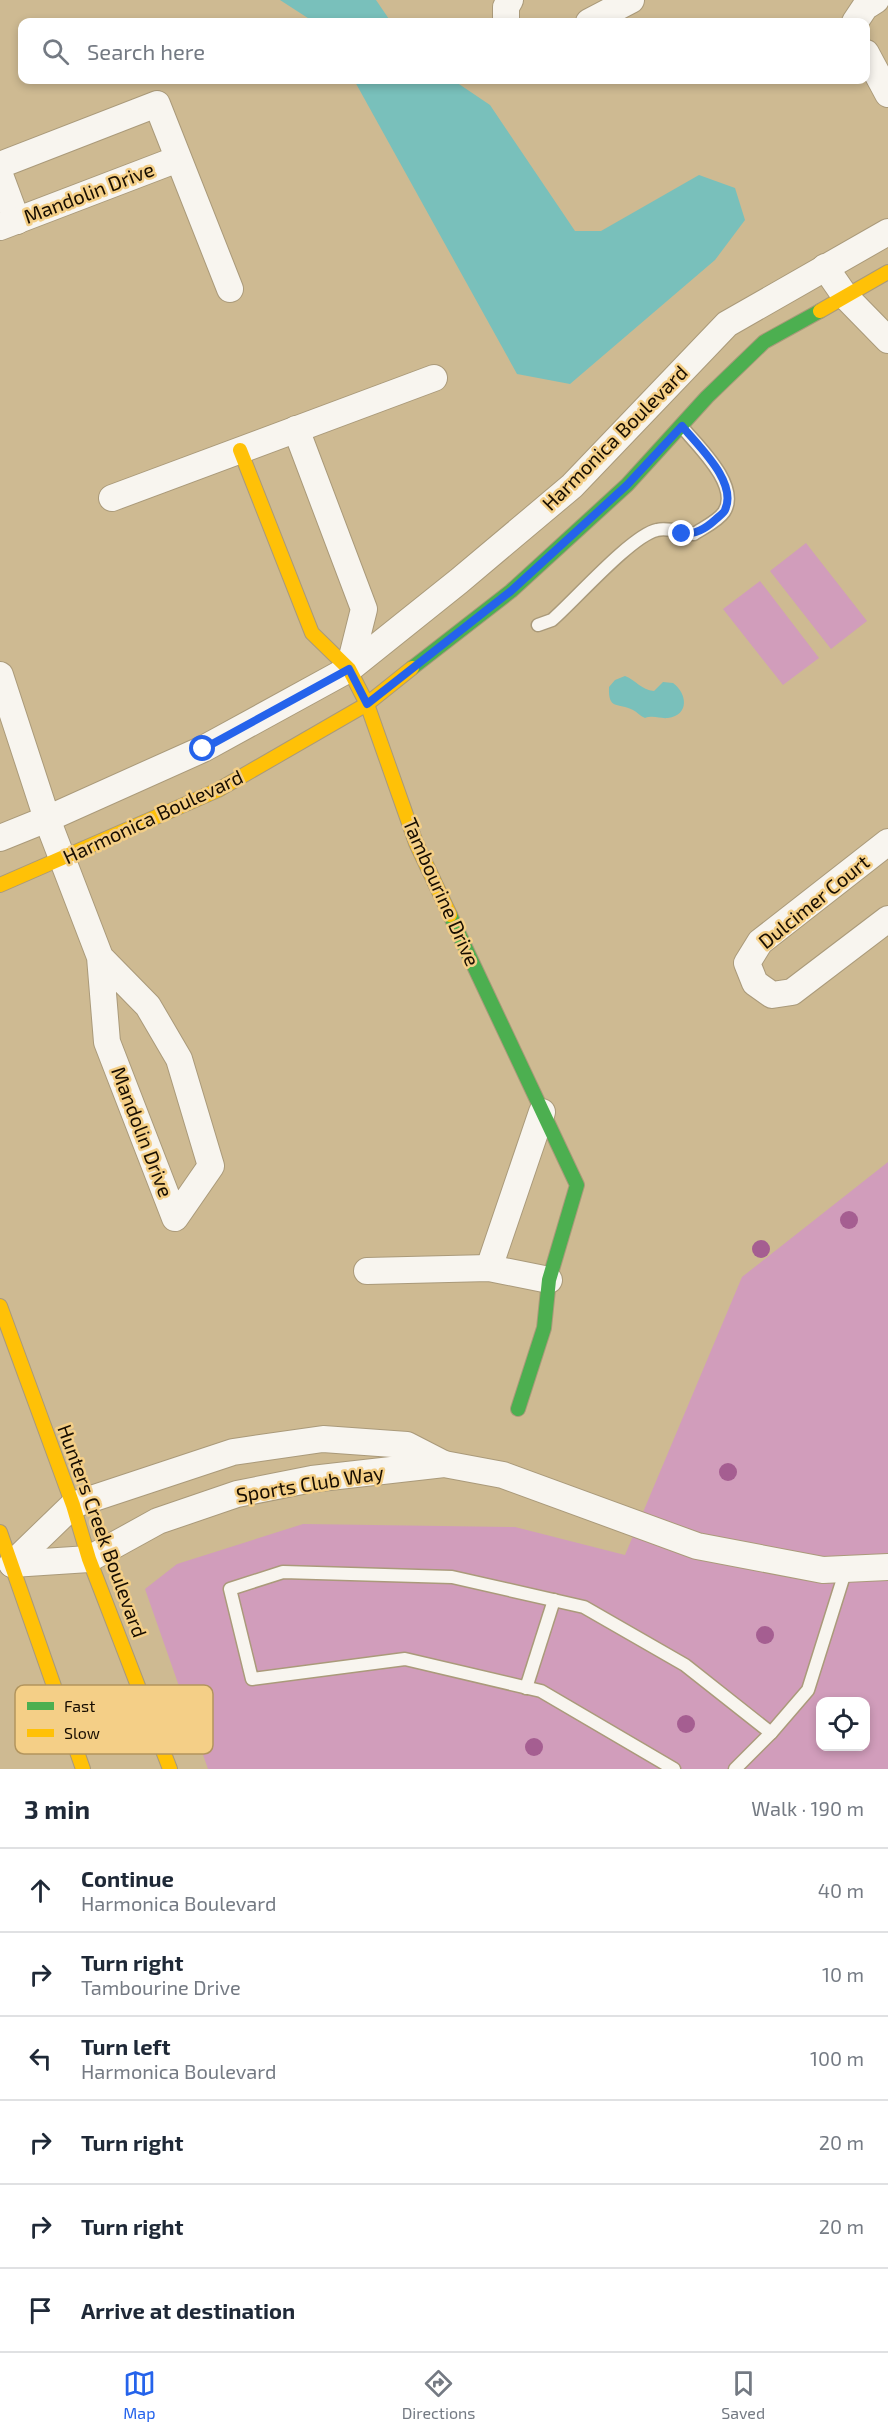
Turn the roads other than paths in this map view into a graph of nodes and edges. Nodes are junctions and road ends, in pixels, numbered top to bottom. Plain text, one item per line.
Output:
1 (510, 0) edge
2 (631, 0) edge
3 (876, 0) edge
4 (506, 18) edge
5 (597, 18) edge
6 (858, 18) edge
7 (870, 60) edge
8 (888, 94) edge
9 (178, 159) junction
10 (0, 165) edge
11 (0, 175) edge
12 (8, 224) edge
13 (888, 232) edge
14 (825, 267) junction
15 (888, 272) edge
16 (230, 289) dead end
17 (845, 296) junction
18 (888, 340) edge
19 (434, 378) dead end
20 (682, 426) junction
21 (296, 429) junction
22 (240, 450) junction
23 (112, 498) dead end
24 (538, 625) dead end
25 (349, 669) junction
26 (0, 675) edge
27 (367, 704) junction
28 (47, 819) junction
29 (0, 838) edge
30 (888, 842) edge
31 (63, 859) junction
32 (0, 885) edge
33 (888, 919) edge
34 (100, 957) junction
35 (542, 1112) junction
36 (489, 1268) junction
37 (367, 1271) dead end
38 (549, 1280) junction
39 (0, 1306) edge
40 (518, 1409) dead end
41 (444, 1464) junction
42 (73, 1505) junction
43 (0, 1532) edge
44 (89, 1559) junction
45 (12, 1564) junction
46 (888, 1567) edge
47 (846, 1569) junction
48 (554, 1600) junction
49 (54, 1685) edge
50 (138, 1685) edge
51 (526, 1688) junction
52 (771, 1733) junction
53 (78, 1754) edge
54 (164, 1754) edge
55 (83, 1769) edge
56 (170, 1769) edge
57 (674, 1769) edge
58 (735, 1769) edge

1 - 4 street
2 - 5 street
3 - 6 street
7 - 8 street
9 - 10 street
9 - 12 street, Mandolin Drive
9 - 16 street
11 - 12 street
13 - 14 street, Harmonica Boulevard
14 - 17 street
14 - 25 street, Harmonica Boulevard
15 - 17 street, Harmonica Boulevard
17 - 18 street
17 - 20 street, Harmonica Boulevard
19 - 21 street
20 - 24 lane
20 - 27 street, Harmonica Boulevard
21 - 22 street
21 - 25 street
22 - 23 street
22 - 25 street, Tambourine Drive
25 - 27 street, Tambourine Drive
25 - 28 street, Harmonica Boulevard
26 - 28 street, Mandolin Drive
27 - 31 street, Harmonica Boulevard
27 - 35 street, Tambourine Drive
28 - 29 street, Harmonica Boulevard
28 - 31 street, Mandolin Drive
30 - 33 street, Dulcimer Court
31 - 32 street, Harmonica Boulevard
31 - 34 street, Mandolin Drive
34 - 34 street, Mandolin Drive
35 - 36 street
35 - 38 street, Tambourine Drive
36 - 37 street
36 - 38 street
38 - 40 street, Tambourine Drive
39 - 42 street, Hunters Creek Boulevard
41 - 42 street, Sports Club Way
41 - 44 street, Sports Club Way
41 - 47 street, Sports Club Way
42 - 44 street, Hunters Creek Boulevard
42 - 45 street, Sports Club Way
43 - 45 street
44 - 45 street, Sports Club Way
44 - 50 street, Hunters Creek Boulevard
45 - 49 street
46 - 47 street, Sports Club Way
47 - 52 lane
48 - 51 lane
48 - 51 lane
48 - 52 lane
51 - 57 lane
52 - 58 lane
53 - 55 street
54 - 56 street, Hunters Creek Boulevard

